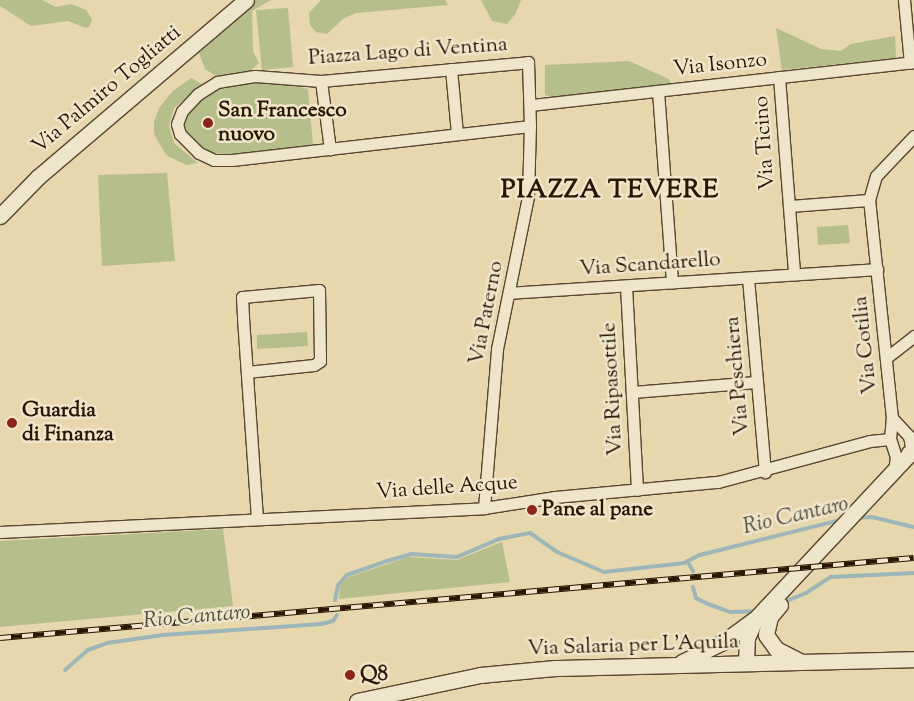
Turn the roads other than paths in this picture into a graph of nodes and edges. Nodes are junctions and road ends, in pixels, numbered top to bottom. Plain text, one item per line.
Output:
1 (246, 0) edge
2 (904, 0) edge
3 (912, 62) edge
4 (451, 69) junction
5 (779, 77) junction
6 (321, 81) junction
7 (658, 91) junction
8 (531, 105) junction
9 (530, 126) junction
10 (457, 134) junction
11 (914, 136) edge
12 (330, 149) junction
13 (870, 200) junction
14 (789, 206) junction
15 (0, 216) edge
16 (877, 269) junction
17 (794, 274) junction
18 (748, 278) junction
19 (672, 282) junction
20 (626, 286) junction
21 (510, 293) junction
22 (914, 336) edge
23 (886, 358) junction
24 (247, 372) junction
25 (757, 382) junction
26 (632, 392) junction
27 (892, 418) junction
28 (909, 429) edge
29 (891, 443) junction
30 (913, 450) edge
31 (765, 472) junction
32 (891, 474) junction
33 (637, 490) junction
34 (484, 508) junction
35 (257, 518) junction
36 (849, 525) junction
37 (0, 532) edge
38 (765, 611) junction
39 (766, 635) junction
40 (914, 659) edge
41 (802, 662) junction
42 (678, 663) junction
43 (746, 663) junction
44 (357, 701) edge

1 - 15 main road, Via Palmiro Togliatti
2 - 3 street
3 - 5 street, Via Isonzo
4 - 6 street, Piazza Lago di Ventina
4 - 8 street, Piazza Lago di Ventina
4 - 10 street
5 - 7 street, Via Isonzo
5 - 14 street, Via Ticino
6 - 12 street
6 - 12 street, Piazza Lago di Ventina
7 - 8 street, Via Isonzo
7 - 19 street
8 - 9 street, Piazza Lago di Ventina
9 - 10 street, Piazza Lago di Ventina
9 - 21 street, Via Paterno
10 - 12 street, Piazza Lago di Ventina
11 - 13 street
13 - 14 street
13 - 16 street
14 - 17 street
16 - 17 street
16 - 23 street, Via Cotilia
17 - 18 street, Via Scandarello
18 - 19 street, Via Scandarello
18 - 25 street, Via Peschiera
19 - 20 street, Via Scandarello
20 - 21 street, Via Scandarello
20 - 26 street, Via Ripasottile
21 - 34 street, Via Paterno
22 - 23 street
23 - 27 street, Via Cotilia
24 - 24 street
24 - 35 street
25 - 26 street
25 - 31 street, Via Peschiera
26 - 33 street, Via Ripasottile
27 - 28 street
27 - 29 street
28 - 30 street
29 - 30 street, Via delle Acque
29 - 31 street, Via delle Acque
29 - 32 street
30 - 32 main road
31 - 33 street, Via delle Acque
32 - 36 main road
33 - 34 street, Via delle Acque
34 - 35 street, Via delle Acque
35 - 37 street, Via delle Acque
36 - 38 main road
36 - 38 main road
38 - 39 main road
38 - 42 main road
38 - 43 main road
39 - 41 main road
39 - 43 main road
40 - 41 main road, Via Salaria per L'Aquila
41 - 43 main road, Via Salaria per L'Aquila
42 - 43 main road, Via Salaria per L'Aquila
42 - 44 main road, Via Salaria per L'Aquila

